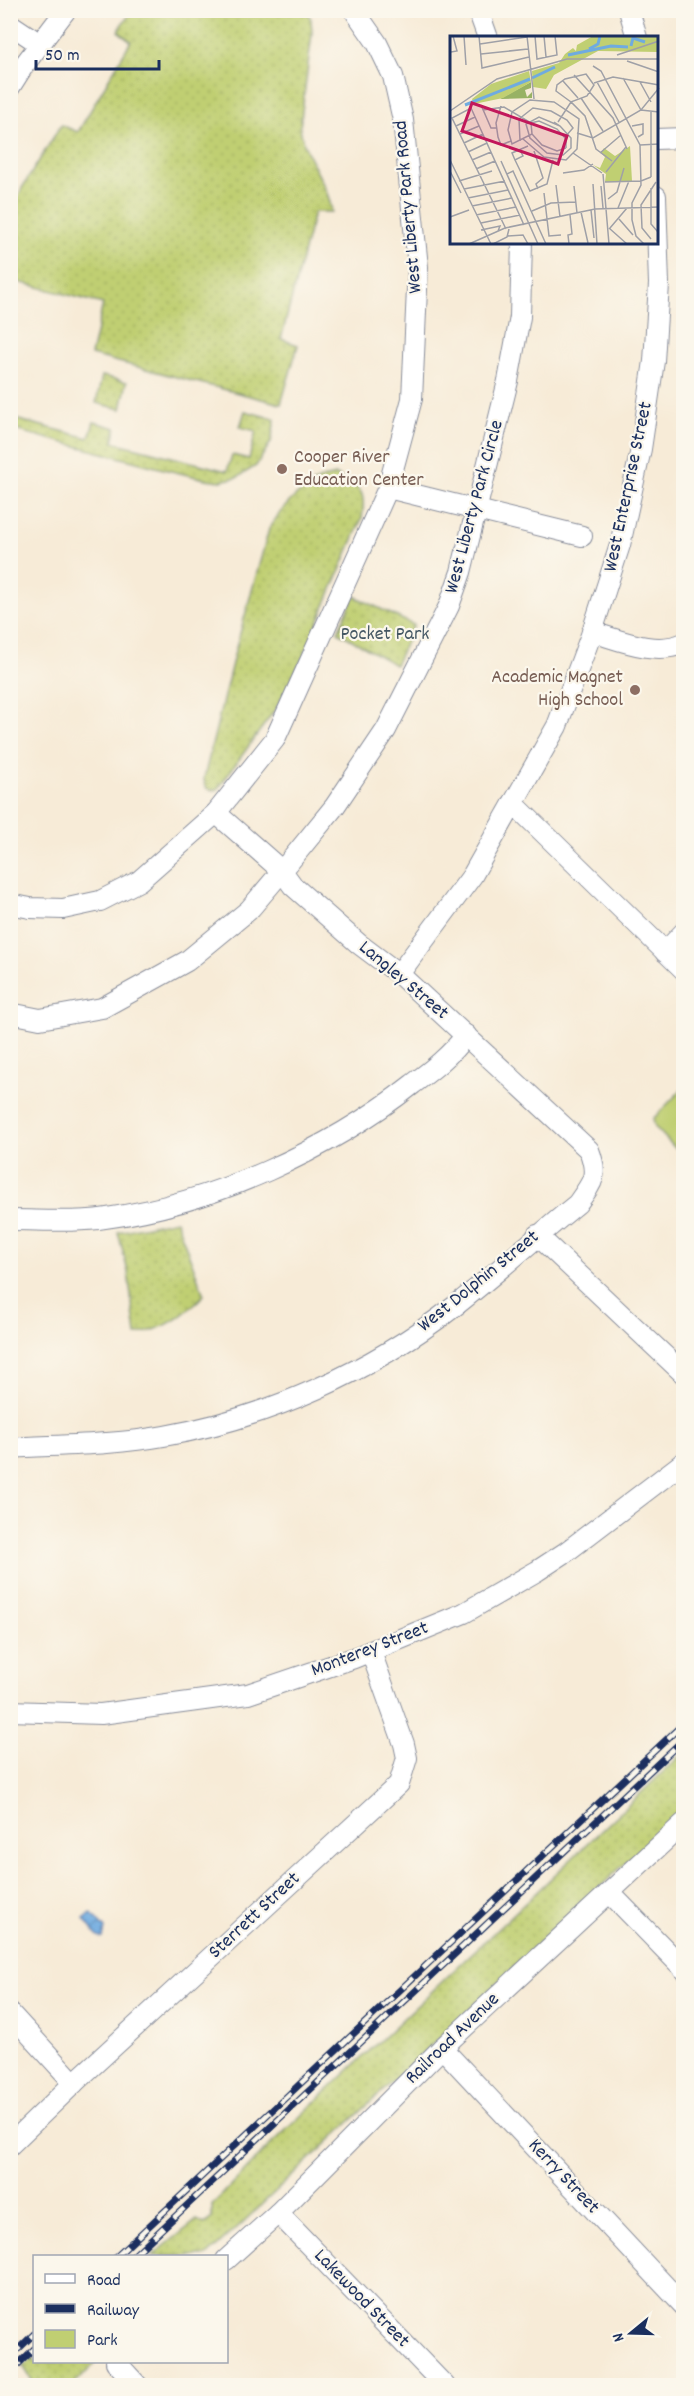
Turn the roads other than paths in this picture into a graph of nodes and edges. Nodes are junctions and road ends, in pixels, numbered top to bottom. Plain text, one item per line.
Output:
1 (66, 10) edge
2 (354, 10) edge
3 (478, 10) edge
4 (629, 10) edge
5 (10, 24) edge
6 (487, 36) edge
7 (636, 36) edge
8 (40, 44) junction
9 (10, 87) edge
10 (684, 138) edge
11 (658, 139) edge
12 (658, 240) edge
13 (522, 244) edge
14 (388, 488) junction
15 (477, 510) junction
16 (582, 536) dead end
17 (592, 632) junction
18 (684, 643) edge
19 (513, 803) junction
20 (216, 813) junction
21 (282, 871) junction
22 (10, 904) edge
23 (684, 932) edge
24 (664, 951) junction
25 (684, 970) edge
26 (399, 974) junction
27 (10, 1013) edge
28 (466, 1035) junction
29 (589, 1150) joint
30 (10, 1220) edge
31 (537, 1235) junction
32 (684, 1374) edge
33 (10, 1448) edge
34 (684, 1462) edge
35 (370, 1652) junction
36 (10, 1711) edge
37 (684, 1823) edge
38 (610, 1893) junction
39 (684, 1969) edge
40 (10, 2013) edge
41 (442, 2048) junction
42 (74, 2083) junction
43 (10, 2145) edge
44 (278, 2213) junction
45 (228, 2258) edge
46 (684, 2306) edge
47 (117, 2363) edge
48 (138, 2385) edge
49 (445, 2385) edge

1 - 8 street
2 - 14 street, West Liberty Park Road
3 - 6 street
4 - 7 street
5 - 8 street
8 - 9 street
10 - 11 street
12 - 17 street, West Enterprise Street
13 - 15 street, West Liberty Park Circle
14 - 15 street
14 - 20 street, West Liberty Park Road
15 - 16 street
15 - 21 street, West Liberty Park Circle
17 - 18 street
17 - 19 street, West Enterprise Street
19 - 24 street
19 - 26 street, West Enterprise Street
20 - 21 street, Langley Street
20 - 22 street, West Liberty Park Road
21 - 26 street, Langley Street
21 - 27 street, West Liberty Park Circle
23 - 24 street
24 - 25 street
26 - 28 street, Langley Street
28 - 29 street, Langley Street
28 - 30 street
29 - 31 street, West Dolphin Street
31 - 32 street
31 - 33 street, West Dolphin Street
34 - 35 street, Monterey Street
35 - 36 street, Monterey Street
35 - 42 street, Sterrett Street
37 - 38 street, Railroad Avenue
38 - 39 street
38 - 41 street, Railroad Avenue
40 - 42 street
41 - 44 street, Railroad Avenue
41 - 46 street, Kerry Street
42 - 43 street, Sterrett Street
44 - 45 street, Railroad Avenue
44 - 49 street, Lakewood Street
47 - 48 street

